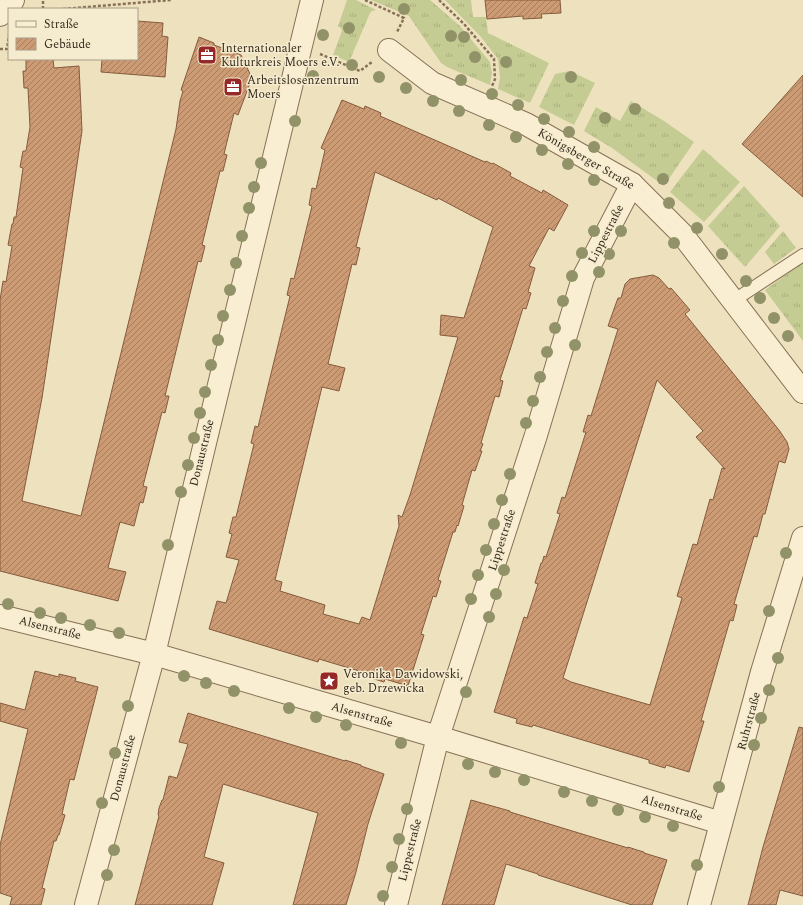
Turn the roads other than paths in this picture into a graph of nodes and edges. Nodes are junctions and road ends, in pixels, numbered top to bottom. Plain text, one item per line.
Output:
1 (312, 0) edge
2 (8, 9) edge
3 (0, 15) edge
4 (389, 50) road end
5 (632, 184) junction
6 (803, 254) edge
7 (733, 301) junction
8 (803, 392) edge
9 (803, 538) edge
10 (0, 616) edge
11 (154, 654) junction
12 (438, 737) junction
13 (721, 823) junction
14 (86, 905) edge
15 (396, 905) edge
16 (699, 905) edge

1 - 11 street, Donaustraße
2 - 3 street
4 - 5 street, Königsberger Straße
5 - 7 street, Königsberger Straße
5 - 12 street, Lippestraße
6 - 7 lane
7 - 8 street, Königsberger Straße
9 - 13 street, Ruhrstraße
10 - 11 street, Alsenstraße
11 - 12 street, Alsenstraße
11 - 14 street, Donaustraße
12 - 13 street, Alsenstraße
12 - 15 street, Lippestraße
13 - 16 street, Ruhrstraße

